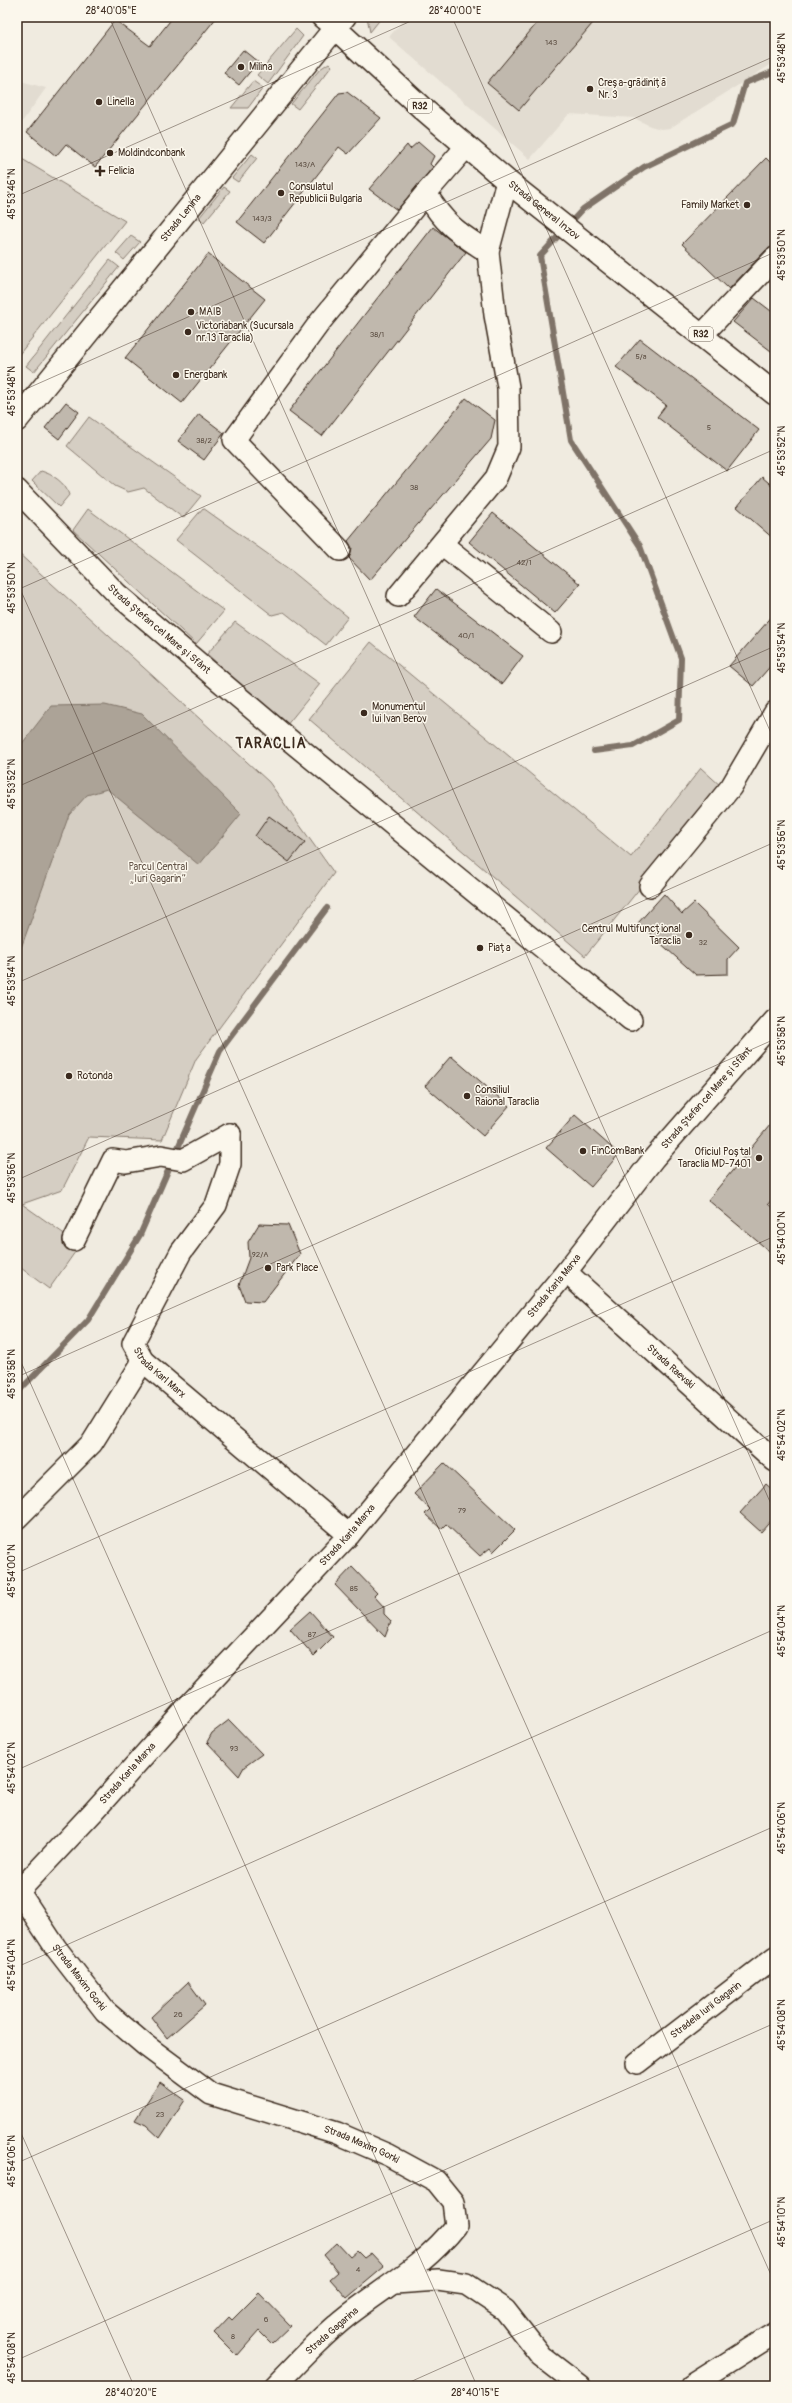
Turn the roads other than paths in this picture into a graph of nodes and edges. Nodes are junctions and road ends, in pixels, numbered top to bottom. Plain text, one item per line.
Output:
1 (334, 21) edge
2 (466, 147) junction
3 (506, 181) junction
4 (426, 193) junction
5 (488, 252) junction
6 (775, 258) edge
7 (702, 335) junction
8 (775, 394) edge
9 (17, 420) edge
10 (17, 490) edge
11 (442, 544) junction
12 (340, 550) dead end
13 (398, 596) dead end
14 (551, 632) dead end
15 (775, 712) edge
16 (650, 886) dead end
17 (631, 1020) dead end
18 (775, 1020) edge
19 (654, 1158) joint
20 (74, 1240) dead end
21 (566, 1272) junction
22 (142, 1361) junction
23 (775, 1461) edge
24 (17, 1518) edge
25 (349, 1535) junction
26 (17, 1891) edge
27 (775, 1957) edge
28 (637, 2063) dead end
29 (395, 2283) junction
30 (775, 2333) edge
31 (275, 2386) edge
32 (580, 2386) edge
33 (691, 2386) edge

1 - 2 main road, Strada General Inzov / R32
1 - 9 main road, Strada Lenina
2 - 3 main road, Strada General Inzov / R32
2 - 4 street
3 - 5 street
3 - 7 main road, Strada General Inzov / R32
4 - 5 street
4 - 12 street
5 - 11 street
6 - 7 street
7 - 8 main road, Strada General Inzov / R32
10 - 17 street, Strada Ștefan cel Mare și Sfânt
11 - 13 street
11 - 14 street
15 - 16 street
18 - 19 street, Strada Ștefan cel Mare și Sfânt
19 - 21 street, Strada Karla Marxa
20 - 22 street, Strada Karl Marx
21 - 23 street, Strada Raevski
21 - 25 street, Strada Karla Marxa
22 - 24 street
22 - 25 street, Strada Karl Marx
25 - 26 street, Strada Karla Marxa
26 - 29 street, Strada Maxim Gorki
27 - 28 street, Stradela Iurii Gagarin
29 - 31 street, Strada Gagarina
29 - 32 street
30 - 33 street

